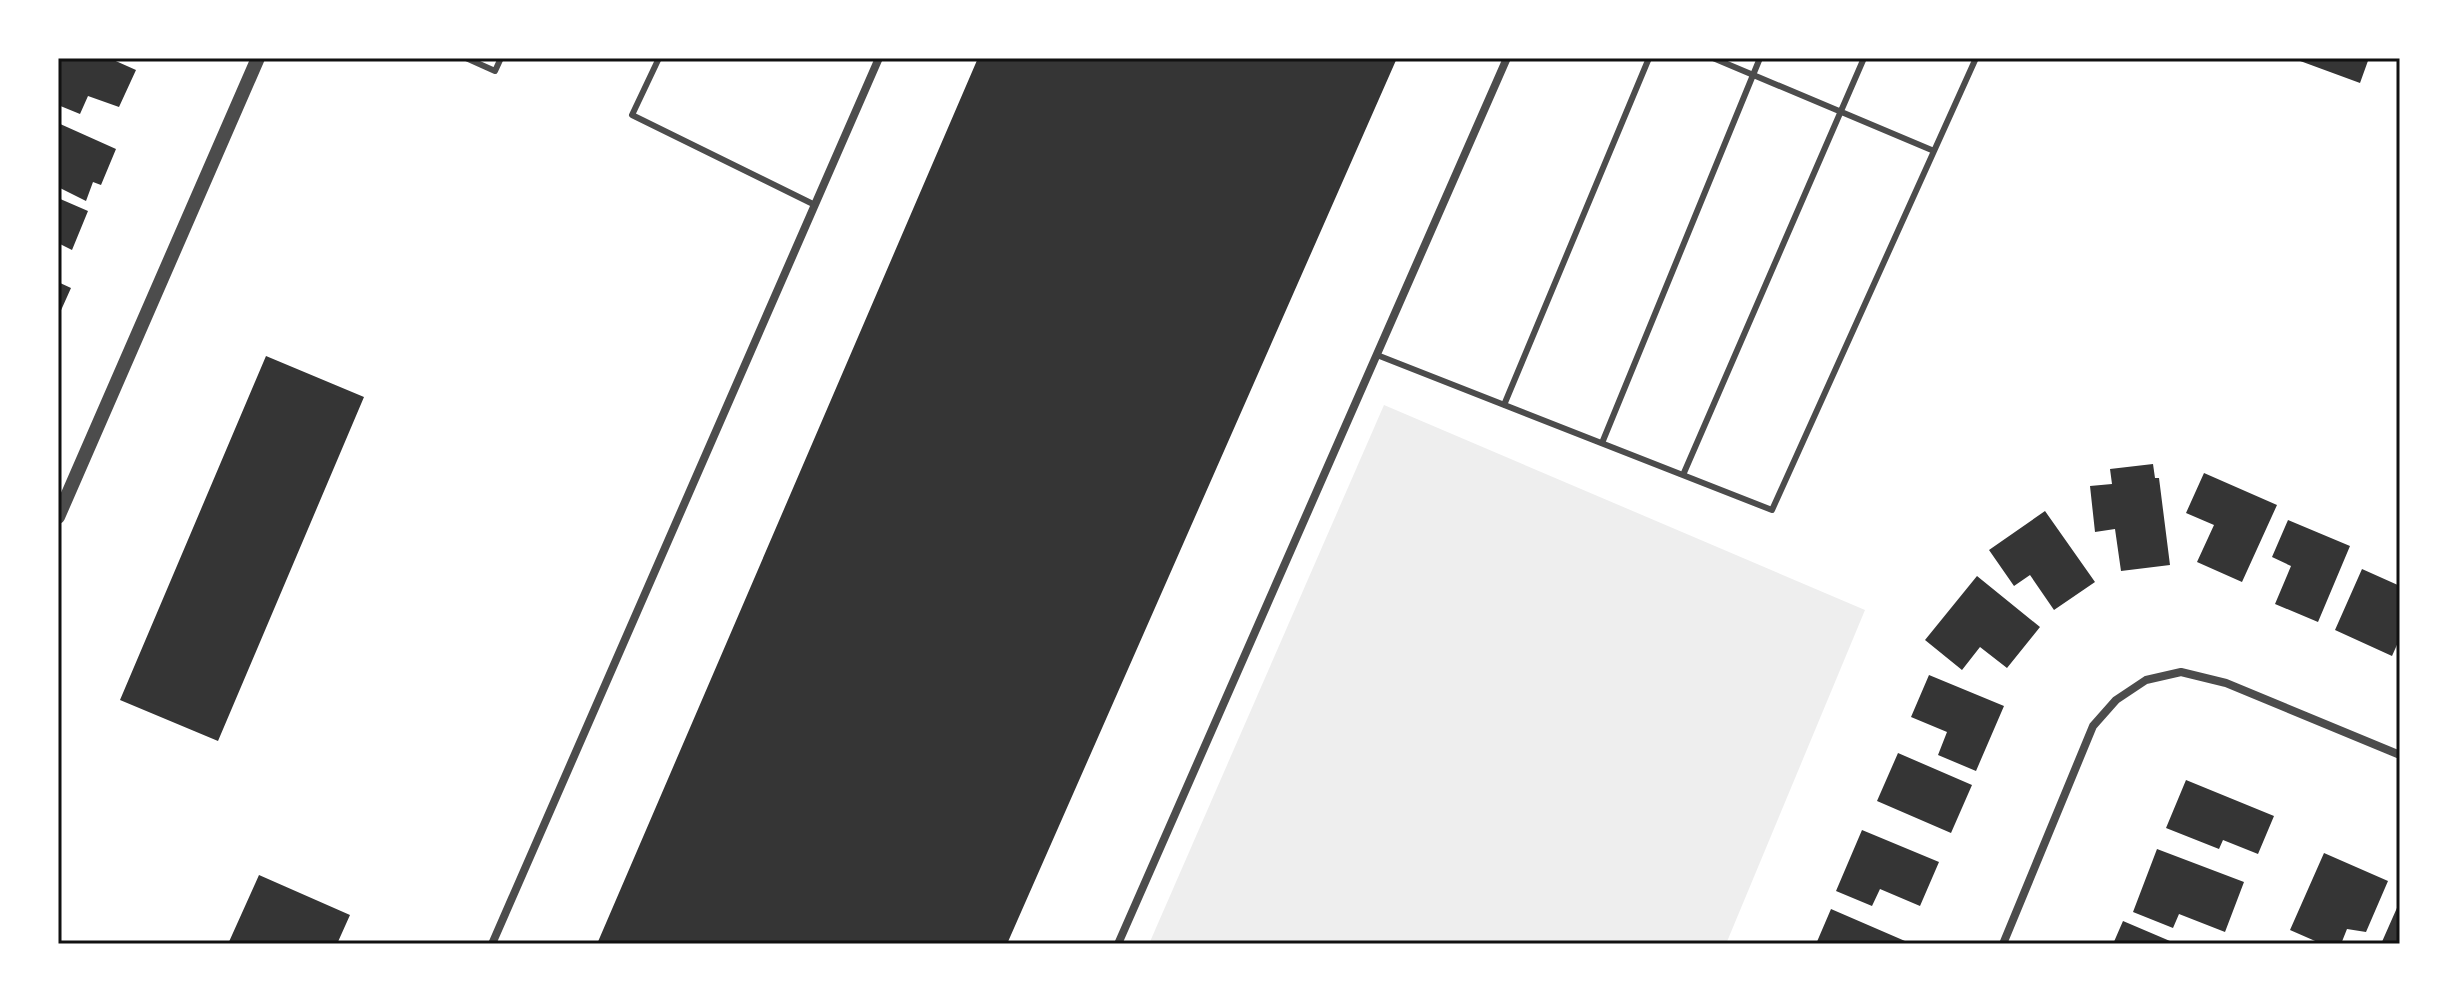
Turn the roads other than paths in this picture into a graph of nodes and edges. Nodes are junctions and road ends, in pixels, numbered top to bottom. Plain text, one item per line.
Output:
1 (258, 58) edge
2 (466, 58) edge
3 (501, 58) edge
4 (659, 58) edge
5 (879, 58) edge
6 (1507, 58) edge
7 (1649, 58) edge
8 (1713, 58) edge
9 (1760, 58) edge
10 (1864, 58) edge
11 (1976, 58) edge
12 (1753, 75) junction
13 (1841, 112) junction
14 (1934, 151) junction
15 (815, 205) junction
16 (1377, 355) junction
17 (1504, 405) junction
18 (1602, 443) junction
19 (1683, 475) junction
20 (58, 517) edge
21 (2400, 755) edge
22 (492, 944) edge
23 (1118, 944) edge
24 (2003, 944) edge

1 - 20 street
2 - 3 lane
4 - 15 lane
5 - 15 street
6 - 16 street
7 - 17 lane
8 - 12 lane
9 - 12 lane
10 - 13 lane
11 - 14 lane
12 - 13 lane
12 - 18 lane
13 - 14 lane
13 - 19 lane
14 - 19 lane
15 - 22 street
16 - 17 lane
16 - 23 street
17 - 18 lane
18 - 19 lane
21 - 24 street

